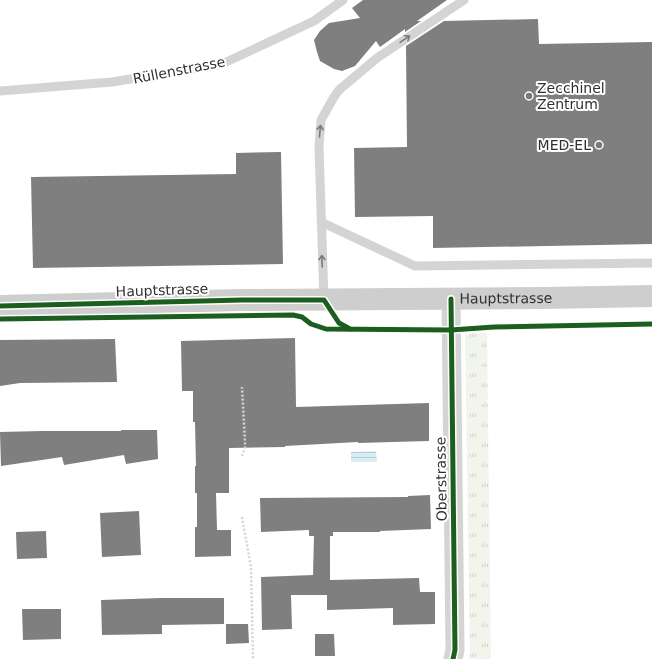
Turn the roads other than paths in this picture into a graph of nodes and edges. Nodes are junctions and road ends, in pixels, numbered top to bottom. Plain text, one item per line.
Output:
1 (343, 0) edge
2 (464, 0) edge
3 (0, 91) edge
4 (321, 222) junction
5 (652, 263) edge
6 (652, 296) edge
7 (451, 299) junction
8 (324, 300) junction
9 (0, 306) edge
10 (453, 659) edge

1 - 3 lane, Rüllenstrasse
4 -> 2 lane
4 - 5 lane
8 -> 4 lane
6 - 7 street, Hauptstrasse
7 - 8 street, Hauptstrasse
7 - 10 street, Oberstrasse
8 - 9 street, Hauptstrasse

